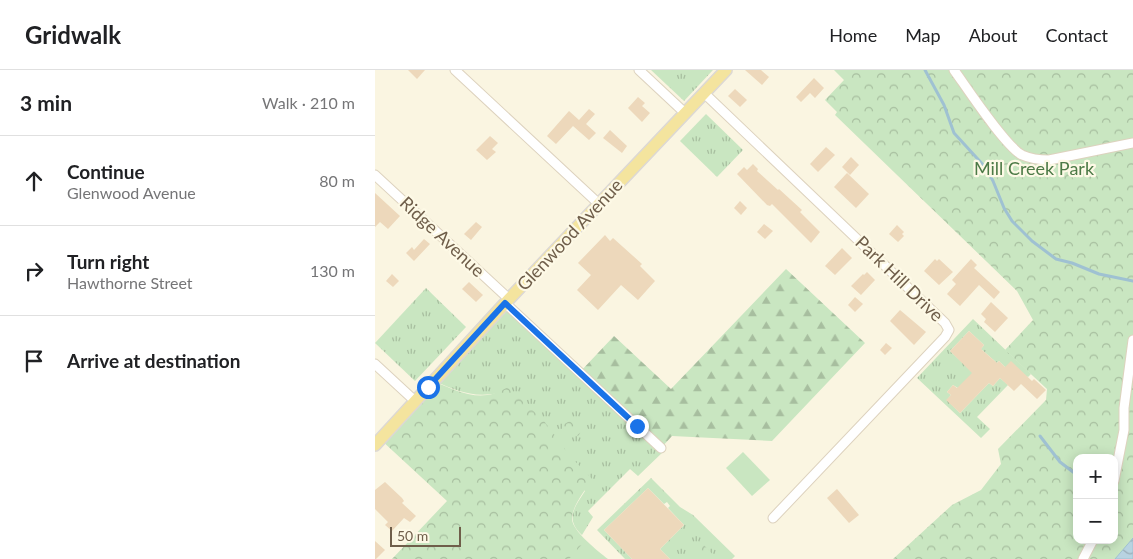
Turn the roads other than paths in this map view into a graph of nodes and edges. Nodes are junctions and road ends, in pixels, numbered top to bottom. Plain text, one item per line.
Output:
1 (455, 70) edge
2 (639, 70) edge
3 (726, 70) edge
4 (953, 70) edge
5 (705, 93) junction
6 (685, 113) junction
7 (1133, 143) edge
8 (375, 174) edge
9 (599, 204) junction
10 (507, 301) junction
11 (1133, 340) edge
12 (375, 364) edge
13 (415, 401) junction
14 (375, 445) edge
15 (661, 448) dead end
16 (1118, 461) edge
17 (773, 518) dead end
18 (1091, 544) edge
19 (1083, 559) edge

1 - 9 street
2 - 6 street
3 - 5 main road, Glenwood Avenue
4 - 7 street
5 - 6 main road, Glenwood Avenue
5 - 17 street, Park Hill Drive
6 - 9 main road, Glenwood Avenue
8 - 10 street, Ridge Avenue
9 - 10 main road, Glenwood Avenue
10 - 13 main road, Glenwood Avenue
10 - 15 street, Ridge Avenue
11 - 16 street
12 - 13 street
13 - 14 main road, Glenwood Avenue
18 - 19 street

